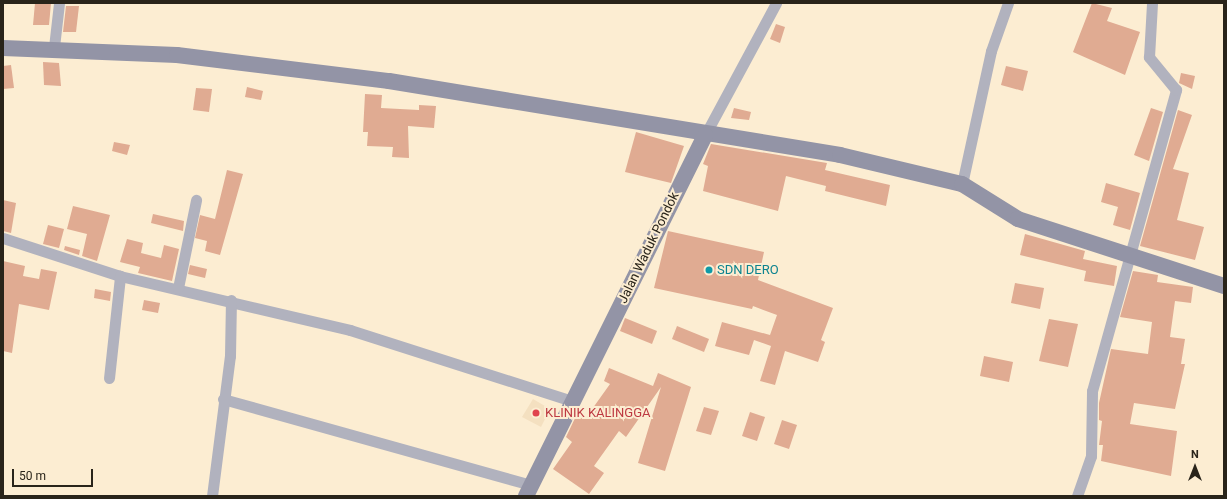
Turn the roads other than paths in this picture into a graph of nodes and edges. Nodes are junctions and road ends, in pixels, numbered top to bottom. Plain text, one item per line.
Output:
1 (59, 3) edge
2 (776, 3) edge
3 (1008, 3) edge
4 (1152, 3) edge
5 (3, 48) edge
6 (54, 48) junction
7 (705, 135) junction
8 (962, 184) junction
9 (196, 200) dead end
10 (3, 238) edge
11 (1128, 256) junction
12 (120, 276) junction
13 (1224, 286) edge
14 (178, 288) junction
15 (231, 300) junction
16 (109, 378) dead end
17 (223, 400) junction
18 (573, 401) junction
19 (529, 491) edge
20 (212, 496) edge
21 (1077, 496) edge

1 - 6 street
2 - 7 street, Jalan Waduk Pondok
3 - 8 street
4 - 11 street
5 - 6 street
6 - 7 street
7 - 8 street
7 - 18 street, Jalan Waduk Pondok
8 - 11 street
9 - 14 street
10 - 12 street
11 - 13 street
11 - 21 street
12 - 14 street
12 - 16 street
14 - 15 street
15 - 17 street
15 - 18 street
17 - 19 street
17 - 20 street
18 - 19 street, Jalan Waduk Pondok

